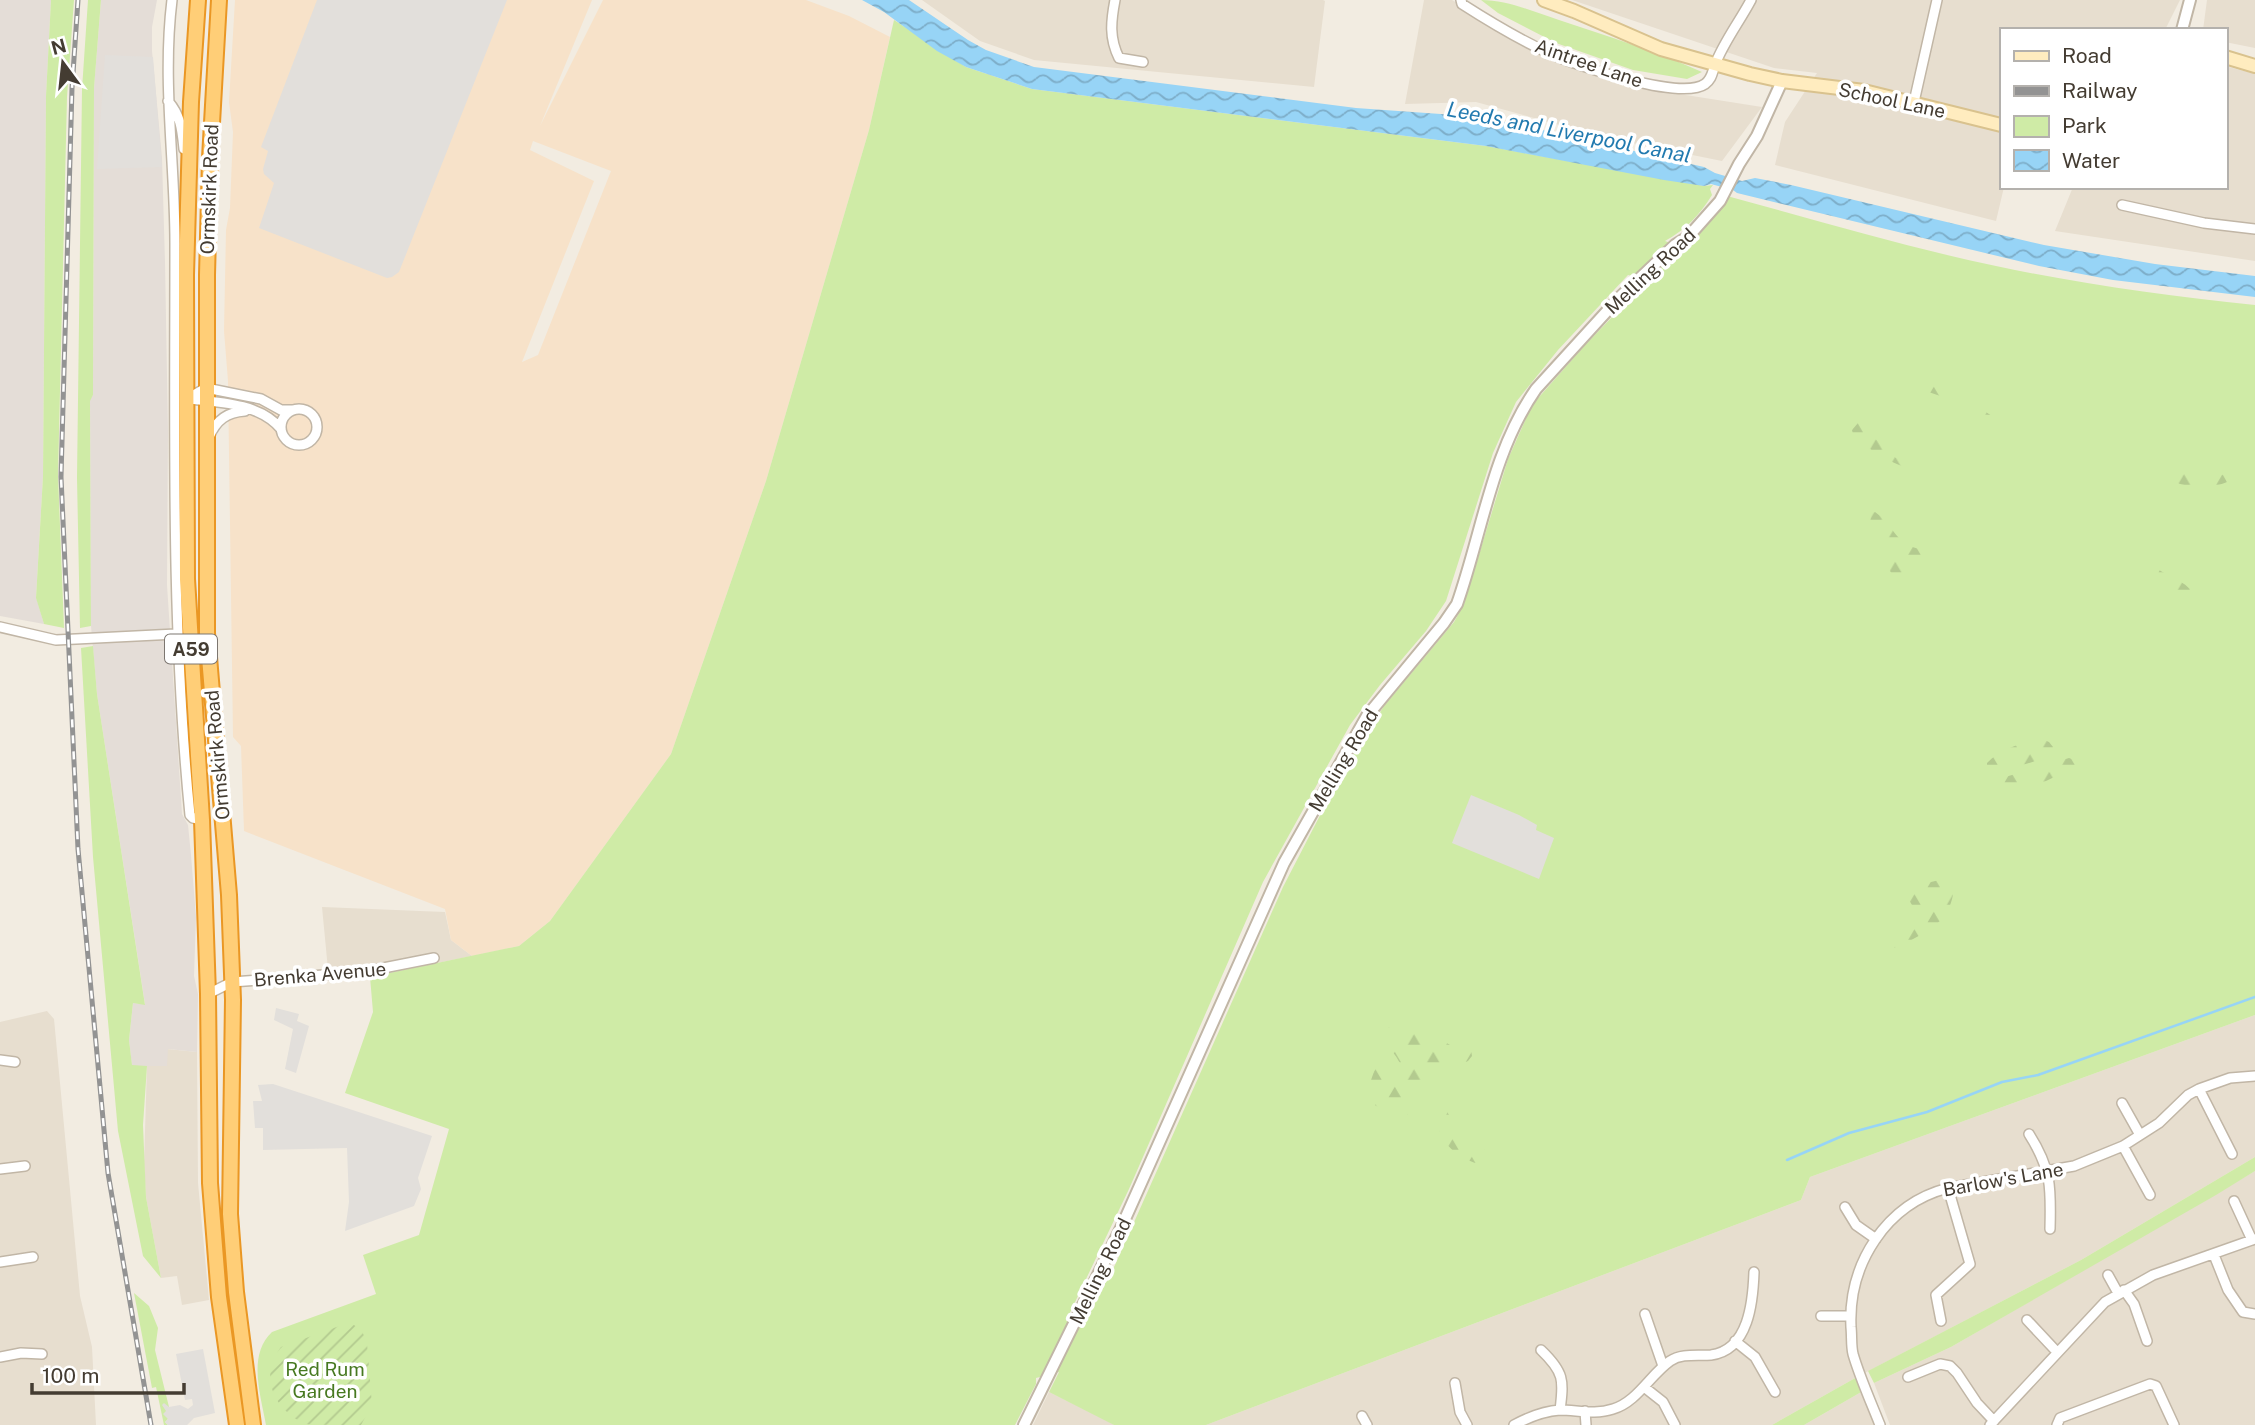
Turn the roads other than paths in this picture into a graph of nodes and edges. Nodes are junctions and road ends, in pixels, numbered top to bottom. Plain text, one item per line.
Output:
1 (172, 0) edge
2 (198, 0) edge
3 (219, 0) edge
4 (1115, 0) edge
5 (1461, 0) edge
6 (1544, 0) edge
7 (1751, 0) edge
8 (1937, 0) edge
9 (2190, 0) edge
10 (2183, 28) edge
11 (2227, 59) edge
12 (1143, 62) dead end
13 (1715, 63) junction
14 (2255, 66) edge
15 (1782, 80) junction
16 (168, 100) junction
17 (1914, 102) junction
18 (2000, 125) edge
19 (2122, 204) dead end
20 (188, 211) junction
21 (2255, 229) edge
22 (206, 394) junction
23 (187, 399) junction
24 (292, 410) junction
25 (261, 412) junction
26 (281, 429) junction
27 (206, 444) junction
28 (0, 627) edge
29 (176, 634) junction
30 (202, 820) junction
31 (434, 958) dead end
32 (232, 982) junction
33 (208, 995) junction
34 (0, 1060) edge
35 (15, 1062) dead end
36 (2255, 1076) edge
37 (2199, 1089) junction
38 (2122, 1104) dead end
39 (2029, 1134) dead end
40 (2140, 1135) junction
41 (2123, 1146) junction
42 (2232, 1154) dead end
43 (25, 1166) dead end
44 (0, 1168) edge
45 (2046, 1172) junction
46 (1948, 1188) junction
47 (2150, 1195) dead end
48 (2234, 1201) dead end
49 (1845, 1207) dead end
50 (2050, 1229) dead end
51 (1876, 1238) junction
52 (2254, 1240) edge
53 (2214, 1255) junction
54 (33, 1257) dead end
55 (0, 1262) edge
56 (1755, 1272) dead end
57 (2108, 1275) dead end
58 (2121, 1292) junction
59 (1645, 1314) dead end
60 (2255, 1314) edge
61 (1821, 1316) dead end
62 (1851, 1316) junction
63 (2027, 1320) dead end
64 (1941, 1321) dead end
65 (1735, 1341) junction
66 (2147, 1341) dead end
67 (1542, 1350) dead end
68 (2057, 1352) junction
69 (42, 1354) dead end
70 (0, 1357) edge
71 (1663, 1366) junction
72 (1908, 1377) dead end
73 (1455, 1383) dead end
74 (1644, 1387) junction
75 (1775, 1392) dead end
76 (1560, 1410) junction
77 (1585, 1410) junction
78 (1992, 1423) edge
79 (237, 1425) edge
80 (253, 1425) edge
81 (1024, 1425) edge
82 (1467, 1425) edge
83 (1514, 1425) edge
84 (1586, 1425) edge
85 (1675, 1425) edge
86 (1880, 1425) edge
87 (2057, 1425) edge
88 (2174, 1425) edge

1 - 16 street
2 - 20 highway, Ormskirk Road / A59
3 - 22 highway, Ormskirk Road / A59
4 - 12 street
5 - 13 street, Aintree Lane
6 - 13 main road, Aintree Lane
7 - 13 street
8 - 17 street
9 - 10 street
11 - 14 main road
13 - 15 main road, Aintree Lane
15 - 17 main road, School Lane
15 - 81 street, Melling Road
16 - 20 street
16 - 29 street
17 - 18 main road, School Lane
19 - 21 street
20 - 23 highway, Ormskirk Road / A59
22 - 23 street
22 - 24 street
22 - 25 street
22 - 27 highway, Ormskirk Road / A59
23 - 30 highway, Ormskirk Road / A59
24 - 26 street
24 - 26 street
25 - 26 street
25 - 27 street
27 - 32 highway, Ormskirk Road / A59
28 - 29 street
29 - 30 street
30 - 33 highway, Ormskirk Road / A59
31 - 32 street, Brenka Avenue
32 - 33 street, Brenka Avenue
32 - 80 highway, Ormskirk Road / A59
33 - 79 highway, Ormskirk Road / A59
34 - 35 street
36 - 37 street, Barlow's Lane
37 - 40 street, Barlow's Lane
37 - 42 street
38 - 40 street
39 - 45 street
40 - 41 street, Barlow's Lane
41 - 45 street, Barlow's Lane
41 - 47 street
43 - 44 street
45 - 46 street, Barlow's Lane
45 - 50 street
46 - 51 street, Barlow's Lane
46 - 64 street
48 - 52 street
49 - 51 street
51 - 62 street, Barlow's Lane
52 - 53 street
53 - 58 street
53 - 60 street
54 - 55 street
56 - 65 street
57 - 58 street
58 - 66 street
58 - 68 street
59 - 71 street
61 - 62 street
62 - 86 street, Barlow's Lane
63 - 68 street
65 - 71 street
65 - 75 street
67 - 76 street
68 - 78 street
69 - 70 street
71 - 74 street
72 - 78 street
73 - 82 street
74 - 77 street
74 - 85 street
76 - 77 street
76 - 83 street
77 - 84 street
87 - 88 street

